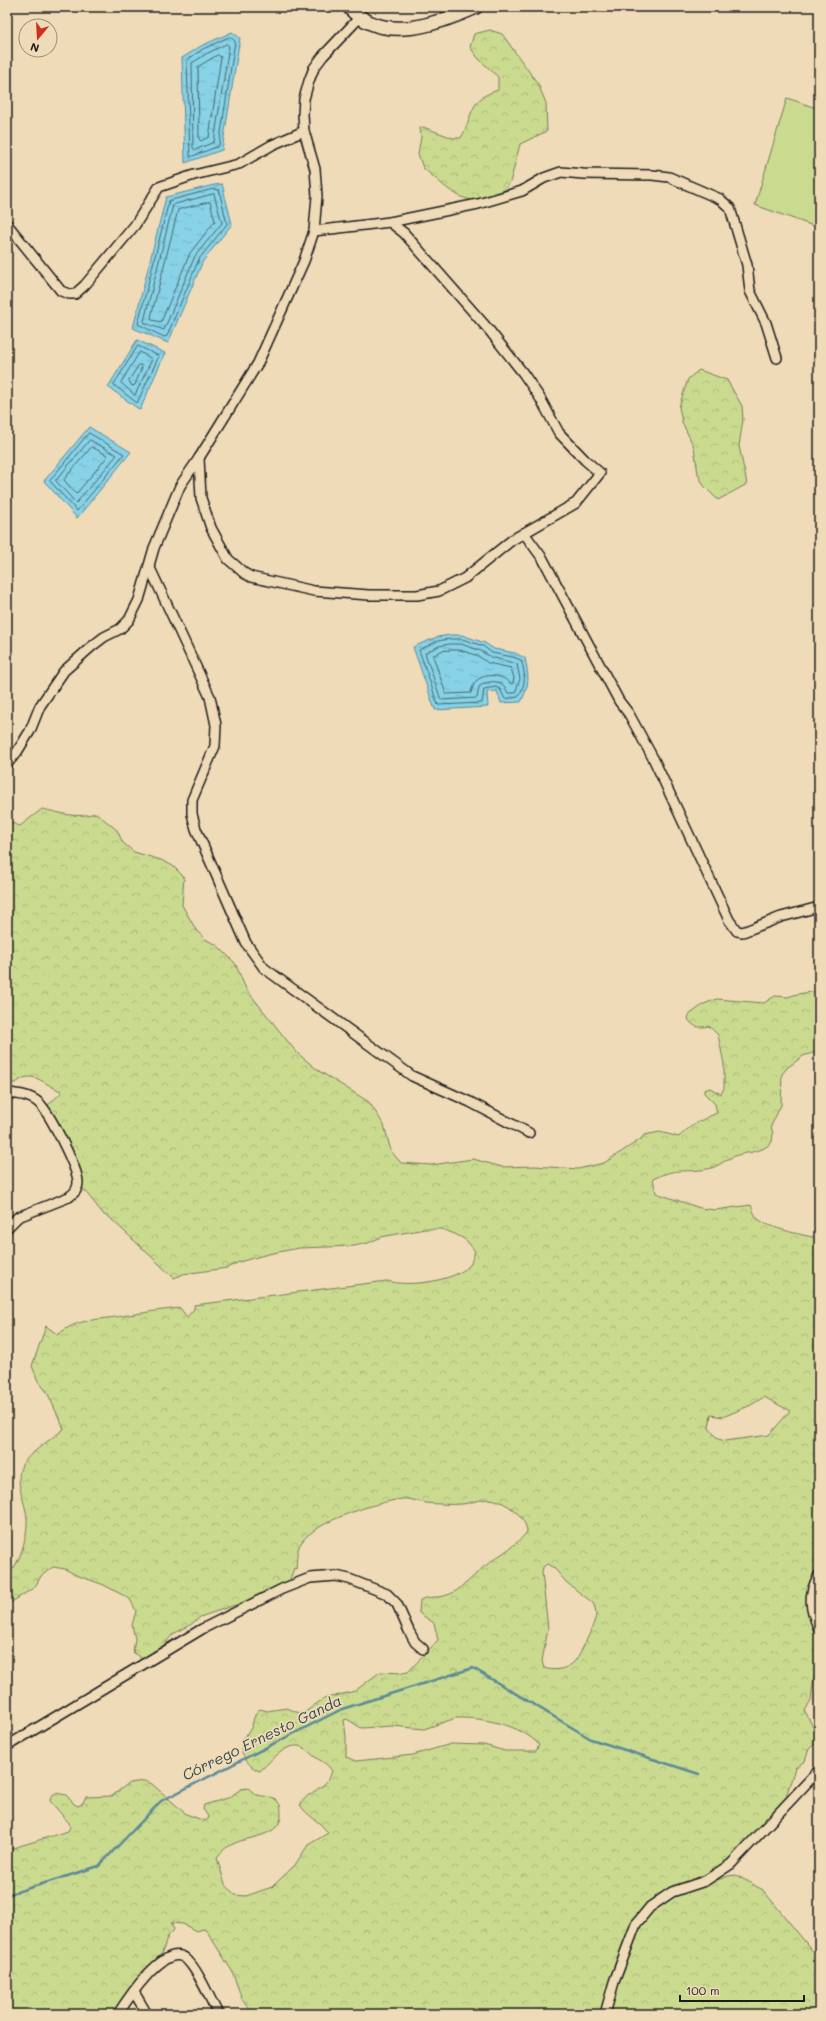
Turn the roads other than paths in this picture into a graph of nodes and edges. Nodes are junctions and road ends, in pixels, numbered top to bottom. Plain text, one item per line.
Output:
1 (349, 7) edge
2 (476, 7) edge
3 (360, 17) junction
4 (304, 130) junction
5 (390, 222) junction
6 (7, 224) edge
7 (314, 231) junction
8 (777, 358) dead end
9 (199, 458) junction
10 (524, 533) junction
11 (149, 566) junction
12 (7, 764) edge
13 (819, 907) edge
14 (7, 1093) edge
15 (529, 1133) dead end
16 (7, 1228) edge
17 (819, 1576) edge
18 (819, 1629) edge
19 (423, 1649) dead end
20 (7, 1746) edge
21 (819, 1770) edge
22 (134, 1992) junction
23 (118, 2014) edge
24 (146, 2014) edge
25 (218, 2014) edge
26 (605, 2014) edge

1 - 3 street
2 - 3 street
3 - 4 street
4 - 6 street
4 - 7 street
5 - 7 street
5 - 8 street
5 - 10 street
7 - 9 street
9 - 10 street
9 - 11 street
10 - 13 street
11 - 12 street
11 - 15 street
14 - 16 street
17 - 18 street
19 - 20 street
21 - 26 street
22 - 23 street
22 - 24 street
22 - 25 street

